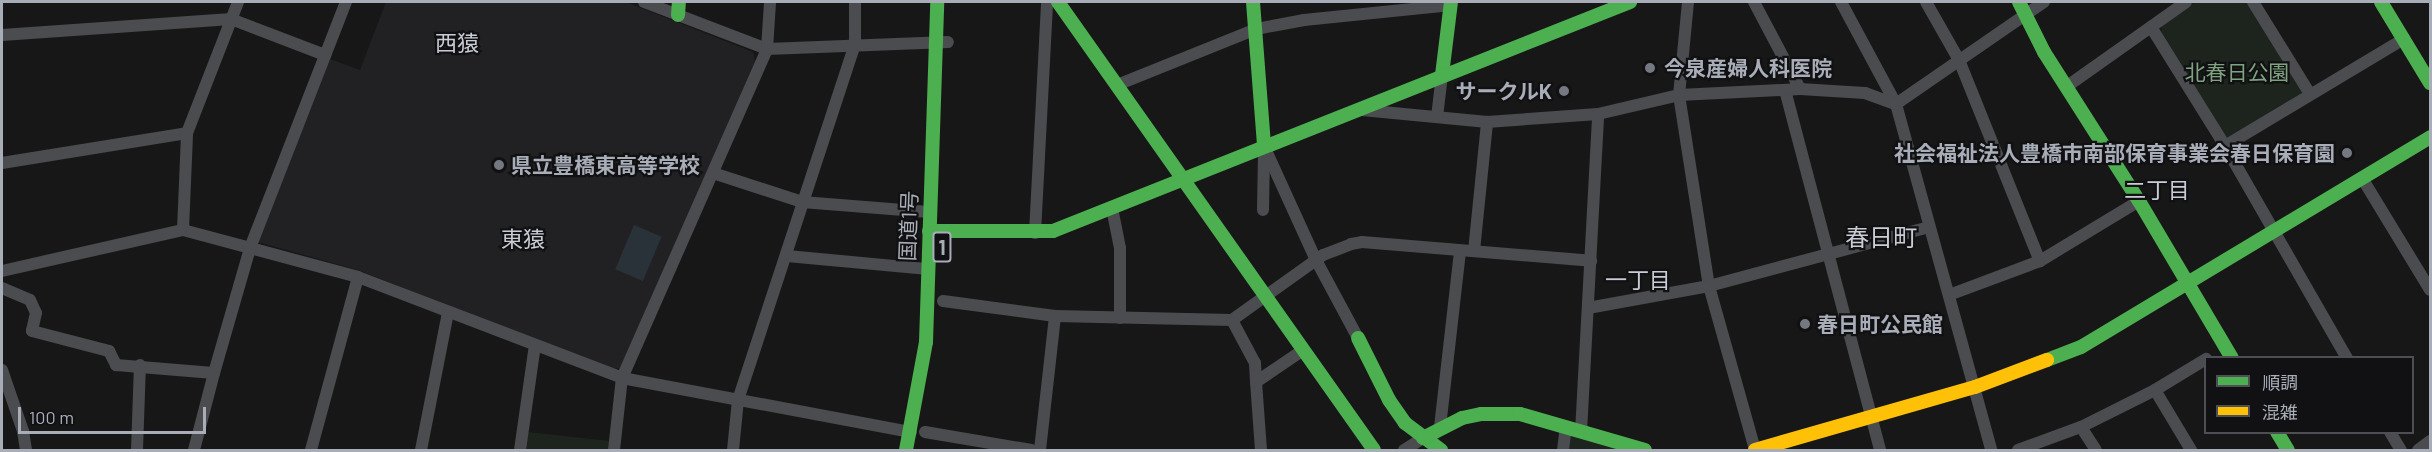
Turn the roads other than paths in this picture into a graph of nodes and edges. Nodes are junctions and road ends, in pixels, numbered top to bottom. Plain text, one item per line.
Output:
1 (238, 2) edge
2 (346, 2) edge
3 (644, 2) edge
4 (770, 2) edge
5 (855, 2) edge
6 (937, 2) edge
7 (951, 2) edge
8 (1047, 2) edge
9 (1058, 2) edge
10 (1253, 2) edge
11 (1630, 2) edge
12 (1688, 2) edge
13 (1754, 2) edge
14 (1841, 2) edge
15 (1926, 2) edge
16 (2019, 2) edge
17 (2044, 2) edge
18 (2186, 2) edge
19 (2253, 2) edge
20 (2381, 2) edge
21 (1451, 3) edge
22 (678, 8) edge
23 (2026, 15) junction
24 (231, 20) junction
25 (2151, 27) junction
26 (1256, 29) junction
27 (2, 35) edge
28 (2404, 39) junction
29 (948, 42) junction
30 (934, 43) junction
31 (855, 45) junction
32 (767, 49) junction
33 (325, 55) junction
34 (1959, 60) junction
35 (1442, 75) junction
36 (2430, 83) edge
37 (1117, 85) junction
38 (2066, 87) junction
39 (1800, 89) junction
40 (1785, 90) junction
41 (2310, 94) junction
42 (1679, 95) junction
43 (1896, 104) junction
44 (1359, 110) junction
45 (1598, 114) junction
46 (1437, 117) junction
47 (1487, 122) junction
48 (187, 133) junction
49 (2430, 137) edge
50 (1264, 146) junction
51 (2225, 146) junction
52 (2, 163) edge
53 (713, 173) junction
54 (2362, 178) junction
55 (1183, 179) junction
56 (2139, 201) junction
57 (802, 202) junction
58 (1112, 208) junction
59 (1263, 210) dead end
60 (929, 212) junction
61 (1929, 227) junction
62 (183, 230) junction
63 (2273, 230) junction
64 (935, 231) junction
65 (1035, 233) junction
66 (250, 248) junction
67 (1460, 251) junction
68 (1474, 251) junction
69 (1829, 254) junction
70 (787, 256) junction
71 (1316, 260) junction
72 (1591, 261) junction
73 (2040, 261) junction
74 (927, 269) junction
75 (2, 271) edge
76 (358, 277) junction
77 (2187, 282) junction
78 (1709, 286) junction
79 (2, 288) edge
80 (942, 289) junction
81 (2430, 290) edge
82 (1949, 295) junction
83 (1266, 297) junction
84 (1588, 308) junction
85 (448, 313) junction
86 (1055, 316) junction
87 (1120, 318) junction
88 (1232, 320) junction
89 (1358, 338) joint
90 (535, 345) junction
91 (1303, 350) junction
92 (2229, 352) edge
93 (2214, 356) edge
94 (2346, 356) edge
95 (2204, 360) edge
96 (140, 365) junction
97 (936, 368) dead end
98 (2, 370) edge
99 (214, 373) junction
100 (622, 378) junction
101 (1256, 382) junction
102 (1975, 387) junction
103 (2155, 390) junction
104 (738, 400) junction
105 (1871, 417) junction
106 (926, 427) joint
107 (1440, 427) junction
108 (1566, 427) junction
109 (2082, 427) junction
110 (911, 432) junction
111 (1581, 432) junction
112 (2278, 434) edge
113 (2391, 434) edge
114 (1423, 438) junction
115 (2430, 441) edge
116 (26, 450) edge
117 (137, 450) edge
118 (194, 450) edge
119 (311, 450) edge
120 (421, 450) edge
121 (520, 450) edge
122 (614, 450) edge
123 (733, 450) edge
124 (906, 450) edge
125 (921, 450) edge
126 (1031, 450) edge
127 (1040, 450) edge
128 (1261, 450) edge
129 (1374, 450) edge
130 (1404, 450) edge
131 (1441, 450) edge
132 (1563, 450) edge
133 (1644, 450) edge
134 (1755, 450) edge
135 (1880, 450) edge
136 (1991, 450) edge
137 (2018, 450) edge
138 (2096, 450) edge
139 (2191, 450) edge
140 (2288, 450) edge
141 (2401, 450) edge
142 (2418, 450) edge

1 - 24 street
2 - 33 street
3 - 22 street
4 - 32 street
5 - 31 street
6 - 30 main road, 国道1号 / 1
7 - 29 main road, 国道1号 / 1
8 - 65 street
9 - 37 main road
10 - 26 main road
11 - 35 main road
12 - 42 street
13 - 39 street
14 - 43 street
15 - 34 street
16 - 23 main road
17 - 23 street
18 - 25 street
19 - 41 street
20 - 28 main road
21 - 26 street
21 - 35 main road
22 - 32 street
23 - 34 street
23 - 38 main road
24 - 27 street
24 - 33 street
24 - 48 street
25 - 38 street
25 - 51 street
26 - 37 street
26 - 50 main road
28 - 36 main road
28 - 41 street
29 - 30 street
29 - 64 main road, 国道1号 / 1
30 - 31 street
30 - 60 main road, 国道1号 / 1
31 - 32 street
31 - 57 street
32 - 53 street
33 - 66 street
34 - 43 street
34 - 73 street
35 - 44 main road
35 - 46 street
37 - 55 main road
38 - 56 main road
39 - 40 street
39 - 43 street
40 - 42 street
40 - 69 street
41 - 51 street
42 - 45 street
42 - 78 street
43 - 61 street
44 - 46 street
44 - 50 main road
45 - 47 street
45 - 72 street
46 - 47 street
47 - 68 street
48 - 52 street
48 - 62 street
49 - 54 main road
50 - 55 main road
50 - 59 street
50 - 71 street
51 - 63 street
53 - 57 street
53 - 100 street
54 - 63 main road
54 - 81 street
55 - 58 main road
55 - 83 main road
56 - 73 street
56 - 77 main road
57 - 60 street
57 - 70 street
58 - 65 main road
58 - 87 street
60 - 64 main road, 国道1号 / 1
61 - 69 street
61 - 82 street
62 - 66 street
62 - 75 street
63 - 77 main road
63 - 94 street
64 - 65 main road
64 - 74 main road, 国道1号 / 1
64 - 80 main road, 国道1号 / 1
66 - 76 street
66 - 99 street
67 - 68 street
67 - 71 street
67 - 107 street
68 - 72 street
69 - 78 street
69 - 105 street
70 - 74 street
70 - 104 street
71 - 83 street
71 - 89 street
72 - 84 street
73 - 82 street
74 - 110 main road, 国道1号 / 1
76 - 85 street
76 - 119 street
77 - 92 main road
77 - 102 main road
78 - 84 street
78 - 134 street
79 - 96 street
80 - 86 street
80 - 97 main road, 国道1号 / 1
82 - 102 street
83 - 88 street
83 - 91 main road
84 - 111 street
85 - 90 street
85 - 120 street
86 - 87 street
86 - 127 street
87 - 88 street
88 - 101 street
89 - 114 main road
90 - 100 street
90 - 121 street
91 - 101 street
91 - 129 main road
92 - 93 street
95 - 103 street
96 - 99 street
96 - 117 street
98 - 116 street
99 - 118 street
100 - 104 street
100 - 122 street
101 - 128 street
102 - 105 main road
102 - 136 street
103 - 109 street
103 - 139 street
104 - 110 street
104 - 123 street
105 - 134 main road
105 - 135 street
106 - 125 main road
106 - 126 street
107 - 108 main road
107 - 114 main road
108 - 111 main road
108 - 132 street
109 - 137 street
109 - 138 street
110 - 124 main road, 国道1号 / 1
111 - 133 main road
112 - 140 main road
113 - 141 street
114 - 130 street
114 - 131 main road
115 - 142 street

